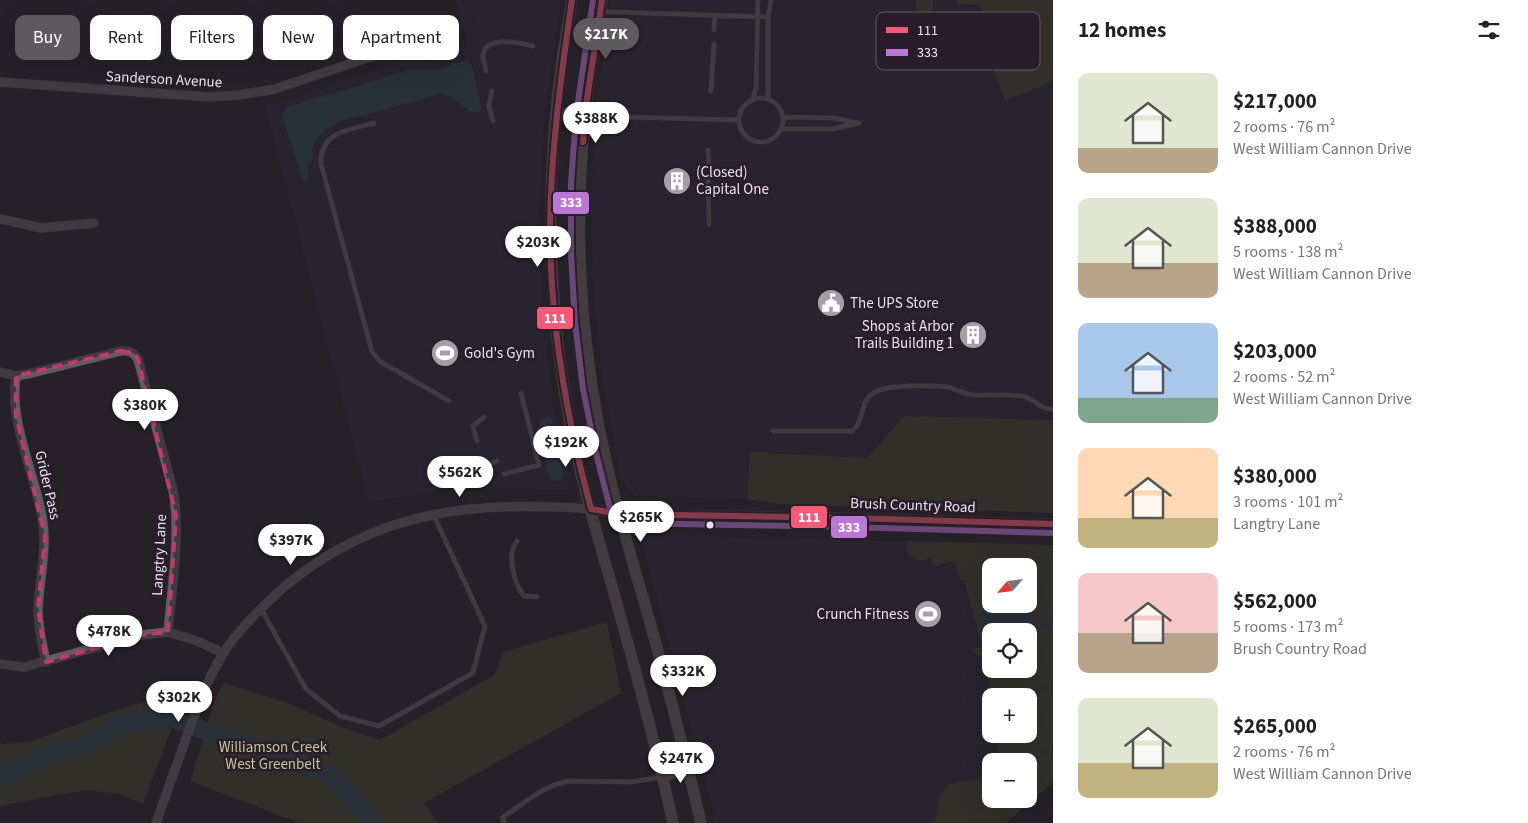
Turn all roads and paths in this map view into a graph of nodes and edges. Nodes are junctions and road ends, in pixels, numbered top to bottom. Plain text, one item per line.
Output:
1 (572, 0) edge
2 (758, 0) edge
3 (770, 0) edge
4 (602, 5) edge
5 (715, 14) junction
6 (758, 17) junction
7 (768, 17) junction
8 (714, 30) dead end
9 (714, 44) dead end
10 (533, 46) dead end
11 (360, 60) edge
12 (486, 72) dead end
13 (0, 82) edge
14 (492, 90) dead end
15 (711, 91) dead end
16 (768, 99) junction
17 (752, 100) junction
18 (557, 113) junction
19 (585, 116) junction
20 (783, 117) junction
21 (739, 120) junction
22 (494, 121) dead end
23 (374, 123) dead end
24 (781, 129) junction
25 (708, 150) dead end
26 (708, 164) dead end
27 (708, 180) dead end
28 (0, 219) edge
29 (94, 223) dead end
30 (709, 224) dead end
31 (0, 372) edge
32 (16, 376) junction
33 (521, 393) dead end
34 (449, 401) dead end
35 (1053, 409) edge
36 (484, 417) dead end
37 (773, 431) dead end
38 (477, 441) dead end
39 (482, 458) dead end
40 (497, 461) dead end
41 (504, 474) dead end
42 (591, 510) junction
43 (619, 514) junction
44 (433, 515) junction
45 (1053, 524) edge
46 (517, 541) dead end
47 (537, 598) dead end
48 (261, 608) junction
49 (168, 632) junction
50 (223, 653) junction
51 (46, 662) junction
52 (0, 664) edge
53 (688, 767) junction
54 (664, 777) junction
55 (156, 823) edge
56 (505, 823) edge
57 (673, 823) edge
58 (701, 823) edge

1 - 18 main road
2 - 6 lane
3 - 7 lane
4 - 5 lane
4 - 19 main road
5 - 6 lane
5 - 8 lane
6 - 7 lane
6 - 17 lane
7 - 16 lane
9 - 15 lane
10 - 12 lane
11 - 13 street, Sanderson Avenue
14 - 22 lane
16 - 17 lane
16 - 20 lane
17 - 21 lane
18 - 19 main road
18 - 42 main road
19 - 21 lane
19 - 43 main road
20 - 24 lane
20 - 24 lane
21 - 24 lane
23 - 34 lane
25 - 26 lane
27 - 30 lane
28 - 29 street
31 - 32 street, Langtry Lane
32 - 49 street, Langtry Lane
32 - 51 street, Grider Pass
33 - 41 lane
35 - 37 lane
36 - 38 lane
39 - 40 lane
42 - 43 street, Brush Country Road
42 - 44 street, Brush Country Road
42 - 54 main road
43 - 45 street, Brush Country Road
43 - 53 main road
44 - 48 street, Brush Country Road
44 - 48 lane
46 - 47 lane
48 - 50 street, Brush Country Road
49 - 50 street
49 - 51 street
50 - 55 street, Brush Country Road
51 - 52 street
53 - 54 main road
53 - 58 main road
54 - 56 lane
54 - 57 main road

